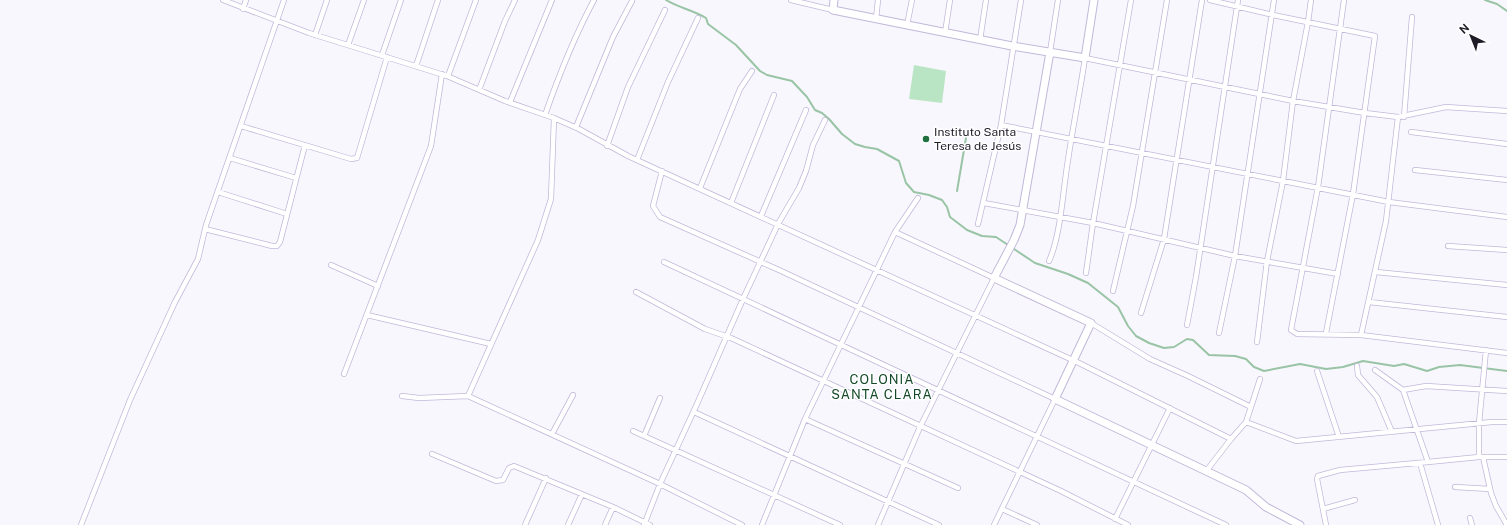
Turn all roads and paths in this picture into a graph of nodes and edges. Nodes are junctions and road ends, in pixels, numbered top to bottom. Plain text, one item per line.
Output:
1 (223, 0) edge
2 (246, 0) edge
3 (284, 0) edge
4 (327, 0) edge
5 (364, 0) edge
6 (401, 0) edge
7 (438, 0) edge
8 (476, 0) edge
9 (515, 0) edge
10 (552, 0) edge
11 (594, 0) edge
12 (791, 0) edge
13 (834, 0) edge
14 (878, 0) edge
15 (912, 0) edge
16 (950, 0) edge
17 (986, 0) edge
18 (1021, 0) edge
19 (1058, 0) edge
20 (1094, 0) edge
21 (1131, 0) edge
22 (1167, 0) edge
23 (1202, 0) edge
24 (1210, 0) edge
25 (1238, 0) edge
26 (1274, 0) edge
27 (1311, 0) edge
28 (1344, 0) edge
29 (632, 1) edge
30 (797, 1) edge
31 (1237, 7) junction
32 (244, 9) junction
33 (666, 10) dead end
34 (833, 10) junction
35 (1273, 15) junction
36 (1412, 17) dead end
37 (698, 18) dead end
38 (876, 19) junction
39 (277, 22) junction
40 (1308, 22) junction
41 (907, 25) junction
42 (1340, 28) junction
43 (945, 33) junction
44 (315, 35) junction
45 (980, 40) junction
46 (348, 45) junction
47 (1012, 46) junction
48 (1050, 52) junction
49 (384, 56) junction
50 (1085, 58) junction
51 (1121, 65) junction
52 (416, 66) junction
53 (752, 70) dead end
54 (1155, 71) junction
55 (442, 74) junction
56 (448, 76) junction
57 (1189, 79) junction
58 (1225, 87) junction
59 (479, 90) junction
60 (1260, 94) junction
61 (774, 95) dead end
62 (1293, 101) junction
63 (510, 102) junction
64 (1330, 107) junction
65 (806, 110) dead end
66 (1507, 111) edge
67 (1365, 113) junction
68 (545, 115) junction
69 (1401, 117) junction
70 (554, 118) junction
71 (825, 120) dead end
72 (1001, 125) junction
73 (241, 126) junction
74 (576, 127) junction
75 (1035, 131) junction
76 (1411, 132) dead end
77 (1071, 138) junction
78 (1507, 144) edge
79 (305, 145) junction
80 (1106, 145) junction
81 (607, 146) junction
82 (1140, 153) junction
83 (230, 158) junction
84 (637, 160) junction
85 (1177, 160) junction
86 (1212, 167) junction
87 (1415, 170) dead end
88 (662, 171) junction
89 (1248, 174) junction
90 (296, 178) junction
91 (1507, 180) edge
92 (1283, 181) junction
93 (1318, 187) junction
94 (700, 188) junction
95 (218, 192) junction
96 (1353, 194) junction
97 (918, 198) dead end
98 (1389, 202) junction
99 (731, 203) junction
100 (984, 203) junction
101 (1023, 210) junction
102 (287, 214) junction
103 (761, 216) junction
104 (1059, 217) junction
105 (1507, 217) edge
106 (1093, 223) junction
107 (778, 224) junction
108 (978, 224) dead end
109 (205, 229) junction
110 (1128, 230) junction
111 (895, 232) junction
112 (1164, 239) junction
113 (1200, 246) junction
114 (1448, 246) dead end
115 (1507, 250) edge
116 (1235, 256) junction
117 (761, 261) junction
118 (1049, 261) dead end
119 (1267, 261) junction
120 (664, 262) dead end
121 (331, 265) dead end
122 (1302, 268) junction
123 (877, 270) junction
124 (1376, 272) junction
125 (1086, 273) dead end
126 (1338, 274) junction
127 (994, 278) junction
128 (1507, 285) edge
129 (378, 286) junction
130 (1113, 291) dead end
131 (636, 292) dead end
132 (743, 299) junction
133 (1369, 302) junction
134 (859, 307) junction
135 (1141, 313) dead end
136 (367, 315) junction
137 (976, 315) junction
138 (1507, 317) edge
139 (1091, 323) junction
140 (1187, 324) dead end
141 (1219, 333) dead end
142 (1326, 333) junction
143 (1361, 334) junction
144 (727, 337) junction
145 (1256, 342) dead end
146 (491, 344) junction
147 (841, 345) junction
148 (1486, 350) junction
149 (1507, 352) edge
150 (957, 353) junction
151 (1073, 360) junction
152 (1357, 366) dead end
153 (1375, 370) dead end
154 (1318, 371) dead end
155 (344, 374) dead end
156 (1260, 379) dead end
157 (824, 382) junction
158 (938, 390) junction
159 (1404, 390) junction
160 (1482, 390) junction
161 (1507, 391) edge
162 (573, 395) dead end
163 (402, 396) dead end
164 (468, 396) junction
165 (660, 398) dead end
166 (1055, 398) junction
167 (1251, 407) junction
168 (1170, 408) junction
169 (694, 412) junction
170 (805, 419) junction
171 (1246, 422) junction
172 (1507, 422) edge
173 (1480, 423) junction
174 (920, 427) junction
175 (1416, 429) junction
176 (633, 431) dead end
177 (1392, 432) junction
178 (552, 434) junction
179 (1037, 435) junction
180 (644, 436) junction
181 (1339, 437) junction
182 (1231, 439) junction
183 (1152, 445) junction
184 (675, 450) junction
185 (432, 454) dead end
186 (790, 456) junction
187 (1481, 457) junction
188 (1507, 457) edge
189 (1428, 462) junction
190 (1420, 463) junction
191 (904, 464) junction
192 (1207, 470) junction
193 (1020, 472) junction
194 (546, 478) junction
195 (1133, 482) junction
196 (660, 484) junction
197 (1455, 487) dead end
198 (958, 488) dead end
199 (1490, 489) junction
200 (582, 494) junction
201 (774, 495) junction
202 (1355, 500) dead end
203 (888, 502) junction
204 (613, 507) junction
205 (1002, 509) junction
206 (1323, 509) junction
207 (1470, 518) dead end
208 (1115, 519) junction
209 (646, 524) edge
210 (81, 525) edge
211 (525, 525) edge
212 (568, 525) edge
213 (605, 525) edge
214 (742, 525) edge
215 (762, 525) edge
216 (840, 525) edge
217 (878, 525) edge
218 (939, 525) edge
219 (994, 525) edge
220 (1037, 525) edge
221 (1128, 525) edge
222 (1226, 525) edge
223 (1300, 525) edge
224 (1326, 525) edge
225 (1438, 525) edge
226 (1472, 525) edge
227 (1507, 525) edge

1 - 32 street
2 - 32 street
3 - 39 street
4 - 44 street
5 - 46 street
6 - 49 street
7 - 52 street
8 - 56 street
9 - 59 street
10 - 63 street
11 - 68 street
12 - 30 street
13 - 34 street
14 - 38 street
15 - 41 street
16 - 43 street
17 - 45 street
18 - 47 street
19 - 48 street
20 - 50 street
21 - 51 street
22 - 54 street
23 - 57 street
24 - 31 street
25 - 31 street
26 - 35 street
27 - 40 street
28 - 42 street
29 - 74 street
30 - 34 street
31 - 35 street
31 - 58 street
32 - 39 street
33 - 81 street
34 - 38 street
35 - 40 street
35 - 60 street
36 - 69 street
37 - 84 street
38 - 41 street
39 - 44 street
39 - 73 street
40 - 42 street
40 - 62 street
41 - 43 street
42 - 64 street
42 - 67 street
43 - 45 street
44 - 46 street
45 - 47 street
46 - 49 street
47 - 48 street
47 - 72 street
48 - 50 street
48 - 75 street
49 - 52 street
49 - 79 street
50 - 51 street
50 - 77 street
51 - 54 street
51 - 80 street
52 - 55 street
53 - 94 street
54 - 57 street
54 - 82 street
55 - 56 street
55 - 129 street
56 - 59 street
57 - 58 street
57 - 85 street
58 - 60 street
58 - 86 street
59 - 63 street
60 - 62 street
60 - 89 street
61 - 99 street
62 - 64 street
62 - 92 street
63 - 68 street
64 - 67 street
64 - 93 street
65 - 103 street
66 - 69 street
67 - 69 street
67 - 96 street
68 - 70 street
69 - 98 street
70 - 74 street
70 - 146 street
71 - 107 street
72 - 75 street
72 - 100 street
73 - 79 street
73 - 83 street
74 - 81 street
75 - 77 street
75 - 101 street
76 - 78 street
77 - 80 street
77 - 104 street
79 - 90 street
80 - 82 street
80 - 106 street
81 - 84 street
82 - 85 street
82 - 110 street
83 - 90 street
83 - 95 street
84 - 88 street
85 - 86 street
85 - 112 street
86 - 89 street
86 - 113 street
87 - 91 street
88 - 94 street
88 - 117 street
89 - 92 street
89 - 116 street
90 - 102 street
92 - 93 street
92 - 119 street
93 - 96 street
93 - 122 street
94 - 99 street
95 - 102 street
95 - 109 street
96 - 98 street
96 - 126 street
97 - 111 street
98 - 105 street
98 - 124 street
99 - 103 street
100 - 101 street
100 - 108 street
101 - 104 street
101 - 127 street
102 - 109 street
103 - 107 street
104 - 106 street
104 - 118 street
106 - 110 street
106 - 125 street
107 - 117 street
107 - 123 street
109 - 210 street
110 - 112 street
110 - 130 street
111 - 123 street
111 - 127 street
112 - 113 street
112 - 135 street
113 - 116 street
113 - 140 street
114 - 115 street
116 - 119 street
116 - 141 street
117 - 132 street
117 - 134 street
119 - 122 street
119 - 145 street
120 - 132 street
121 - 129 street
122 - 126 street
122 - 142 street
123 - 134 street
123 - 137 street
124 - 128 street
124 - 133 street
126 - 142 street
127 - 137 street
127 - 139 street
129 - 136 street
131 - 144 street
132 - 144 street
132 - 147 street
133 - 138 street
133 - 143 street
134 - 147 street
134 - 150 street
136 - 146 street
136 - 155 street
137 - 150 street
137 - 151 street
139 - 151 street
139 - 167 street
142 - 143 street
143 - 148 street
144 - 157 street
144 - 169 street
146 - 164 street
147 - 157 street
147 - 158 street
148 - 149 street
148 - 160 street
150 - 158 street
150 - 166 street
151 - 166 street
151 - 168 street
152 - 177 street
153 - 159 street
154 - 181 street
156 - 167 street
157 - 170 street
157 - 174 street
158 - 174 street
158 - 179 street
159 - 160 street
159 - 175 street
160 - 161 street
160 - 173 street
162 - 178 street
163 - 164 street
164 - 178 street
165 - 180 street
166 - 179 street
166 - 183 street
167 - 171 street
168 - 182 street
168 - 183 street
169 - 184 street
169 - 186 street
170 - 186 street
170 - 191 street
171 - 181 street
171 - 182 street
172 - 173 street
173 - 175 street
173 - 187 street
174 - 191 street
174 - 193 street
175 - 177 street
175 - 189 street
176 - 180 street
177 - 181 street
178 - 196 street
179 - 193 street
179 - 195 street
180 - 184 street
182 - 192 street
183 - 192 street
183 - 195 street
184 - 196 street
184 - 201 street
185 - 194 street
186 - 201 street
186 - 203 street
187 - 188 street
187 - 189 street
187 - 199 street
189 - 190 street
190 - 206 street
190 - 225 street
191 - 198 street
191 - 203 street
192 - 223 street
193 - 205 street
193 - 208 street
194 - 200 street
194 - 211 street
195 - 208 street
195 - 222 street
196 - 209 street
196 - 214 street
197 - 199 street
199 - 227 street
200 - 204 street
200 - 212 street
201 - 215 street
201 - 216 street
202 - 206 street
203 - 217 street
203 - 218 street
204 - 209 street
204 - 213 street
205 - 219 street
205 - 220 street
206 - 224 street
207 - 226 street
208 - 221 street

